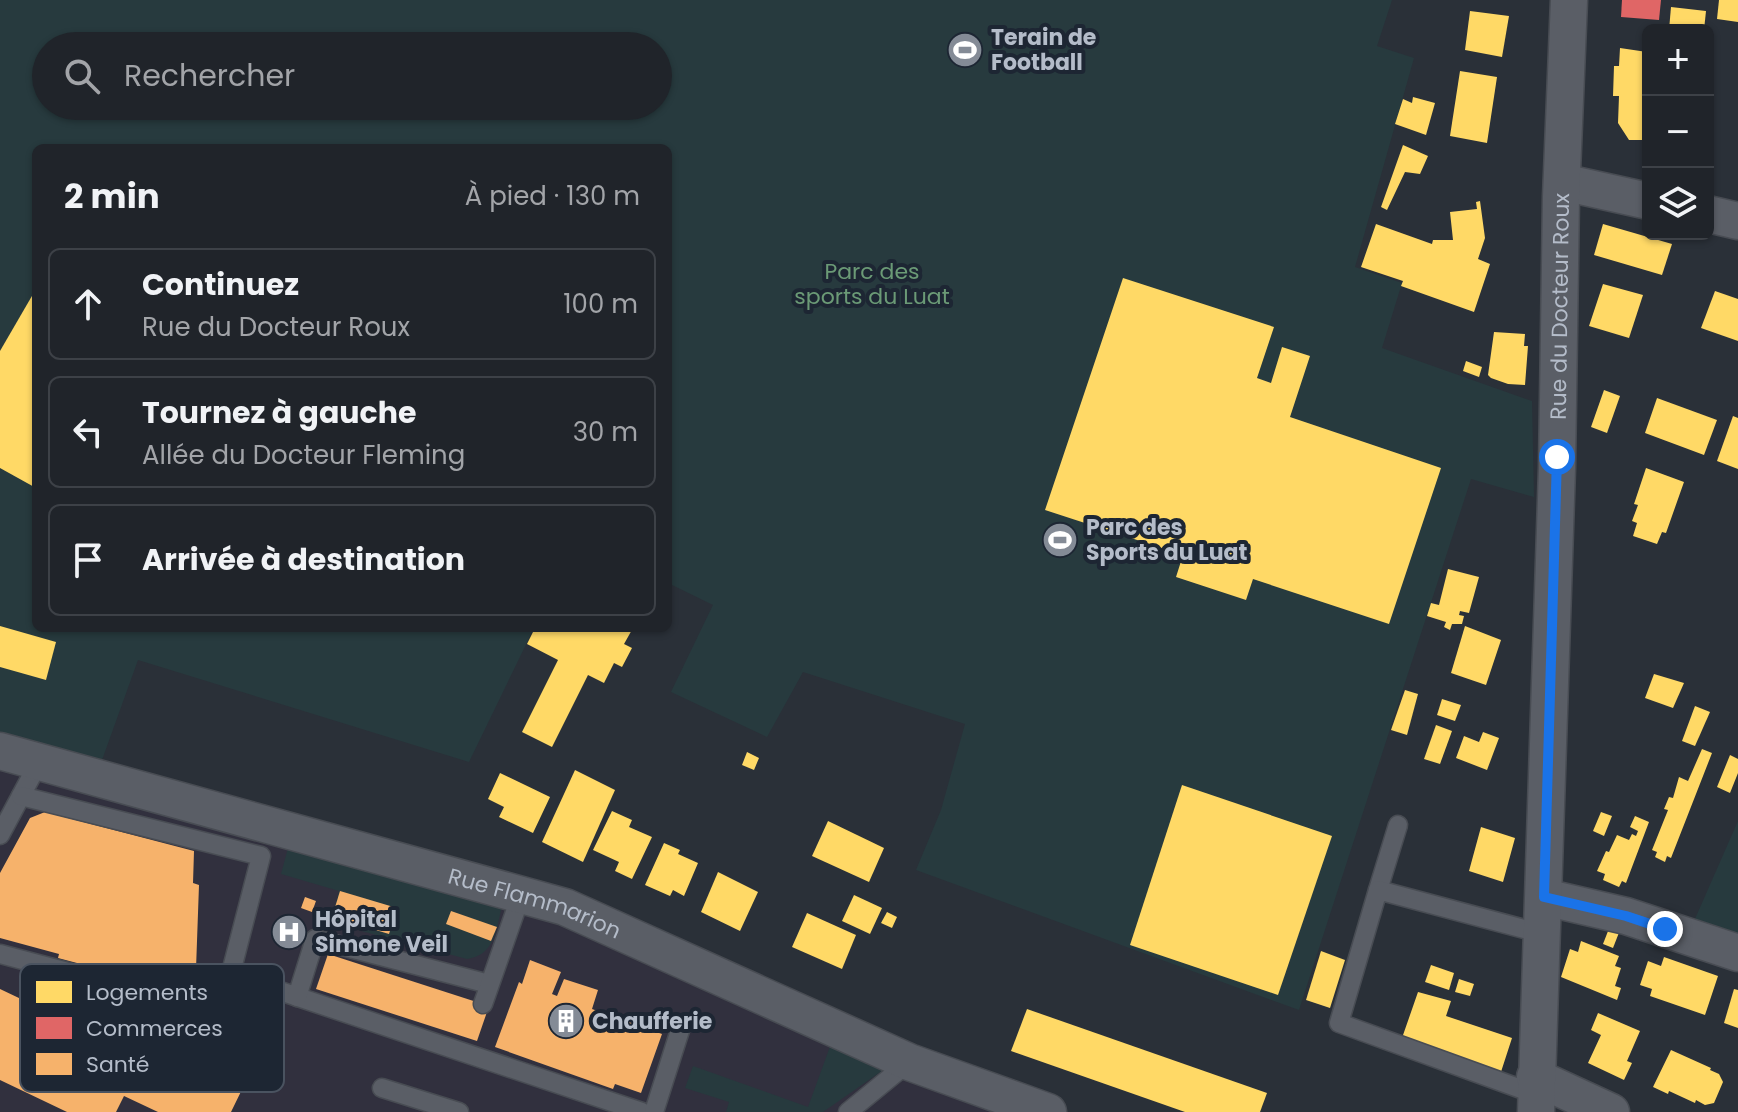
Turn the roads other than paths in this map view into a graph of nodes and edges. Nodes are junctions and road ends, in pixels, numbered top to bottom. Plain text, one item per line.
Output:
1 (1569, 0) edge
2 (1562, 182) junction
3 (1642, 200) edge
4 (1714, 215) edge
5 (1738, 221) edge
6 (0, 751) edge
7 (39, 762) junction
8 (21, 796) junction
9 (1398, 825) dead end
10 (0, 835) edge
11 (1378, 890) junction
12 (521, 895) junction
13 (1544, 897) junction
14 (1543, 934) junction
15 (1738, 953) edge
16 (0, 954) edge
17 (38, 964) edge
18 (235, 964) edge
19 (489, 984) junction
20 (284, 993) edge
21 (297, 997) junction
22 (483, 1004) dead end
23 (682, 1024) dead end
24 (909, 1062) junction
25 (382, 1088) dead end
26 (1533, 1099) edge
27 (459, 1112) edge
28 (642, 1112) edge
29 (654, 1112) edge
30 (848, 1112) edge
31 (1048, 1112) edge
32 (1611, 1112) edge

1 - 2 street, Rue du Docteur Roux
2 - 3 street
2 - 13 street, Rue du Docteur Roux
4 - 5 street
6 - 7 street, Rue Flammarion
7 - 8 lane
7 - 12 street, Rue Flammarion
8 - 10 lane
8 - 18 lane
9 - 11 lane
11 - 14 lane
11 - 26 lane
12 - 19 lane
12 - 24 street, Rue Flammarion
13 - 14 street, Rue du Docteur Roux
13 - 15 street
14 - 26 street, Rue du Docteur Roux
16 - 17 lane
19 - 21 lane
19 - 22 lane
20 - 21 lane
21 - 28 lane
23 - 29 lane
24 - 30 lane
24 - 31 street, Rue Flammarion
25 - 27 lane
26 - 32 street

